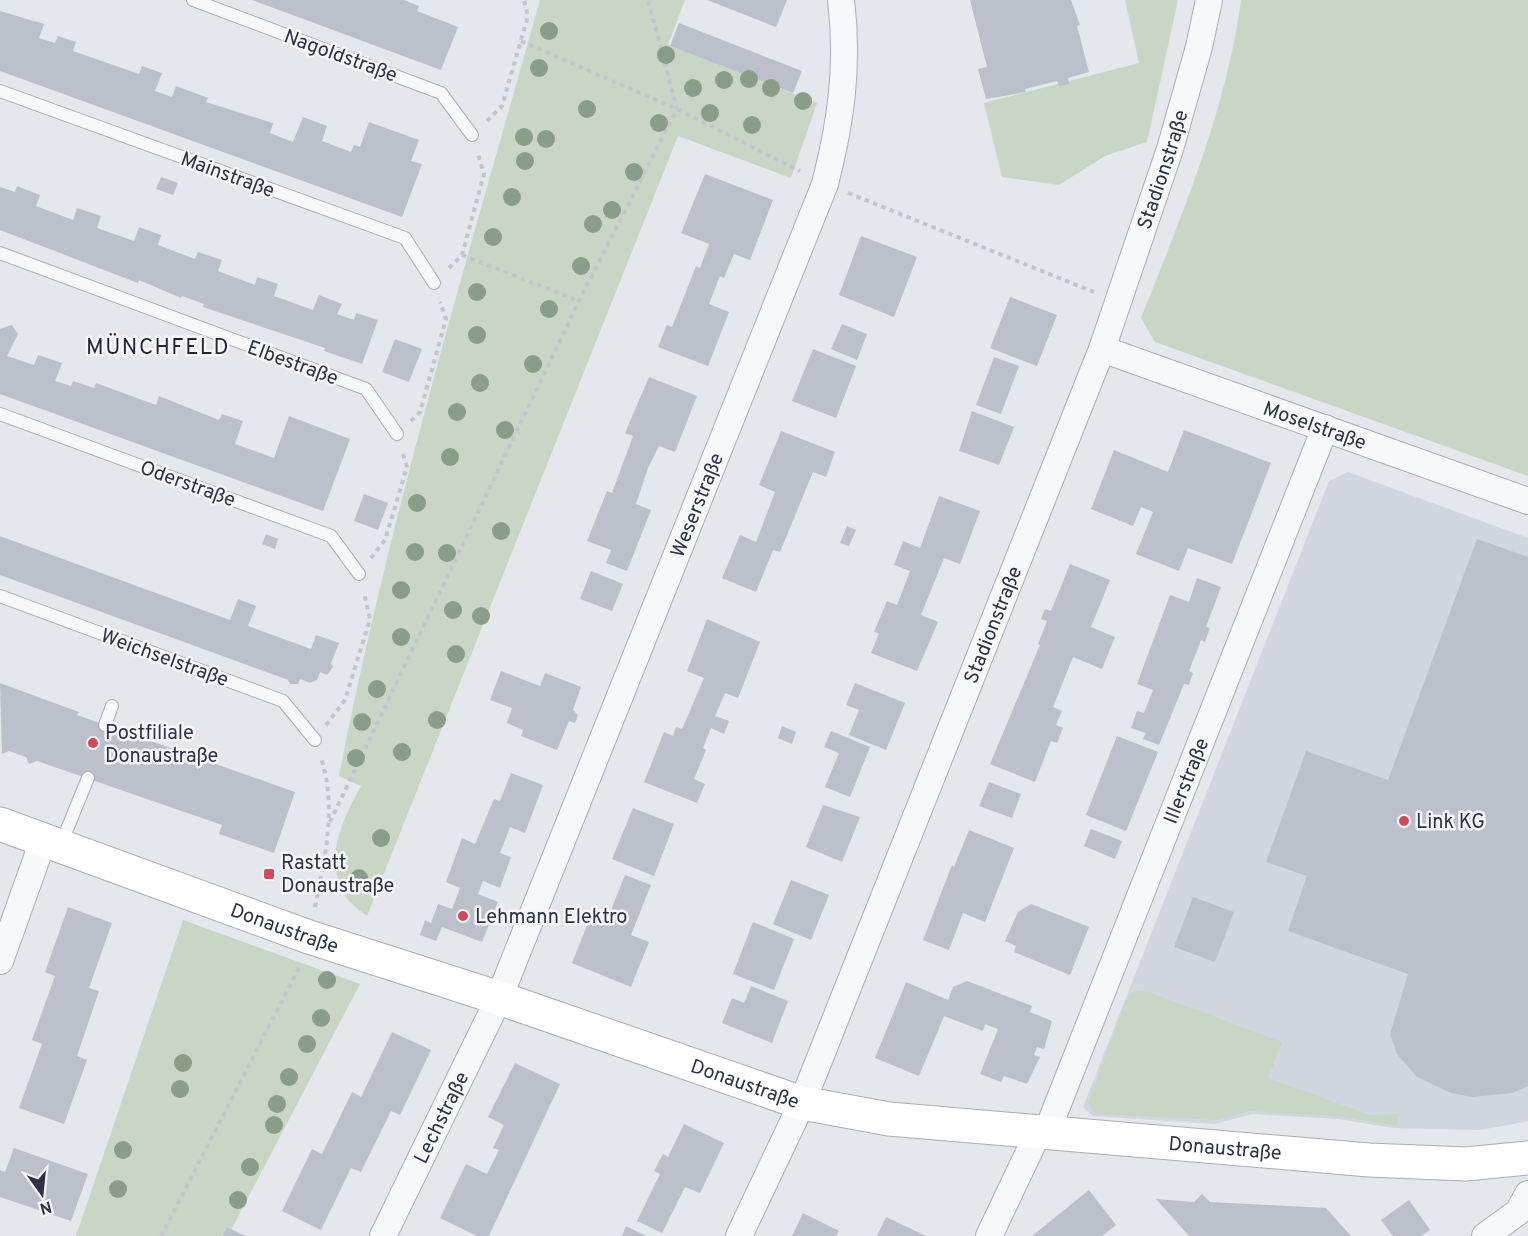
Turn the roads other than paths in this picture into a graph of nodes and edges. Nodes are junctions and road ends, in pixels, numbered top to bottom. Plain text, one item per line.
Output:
1 (193, 0) edge
2 (841, 0) edge
3 (1209, 0) edge
4 (0, 91) edge
5 (472, 135) road end
6 (0, 253) edge
7 (434, 284) road end
8 (1102, 349) junction
9 (0, 414) edge
10 (1325, 428) junction
11 (397, 434) road end
12 (1528, 501) edge
13 (359, 574) road end
14 (0, 596) edge
15 (112, 705) dead end
16 (105, 725) dead end
17 (315, 740) road end
18 (88, 778) dead end
19 (0, 824) edge
20 (52, 842) junction
21 (0, 961) edge
22 (499, 998) junction
23 (802, 1103) junction
24 (1042, 1134) junction
25 (1528, 1158) edge
26 (1528, 1194) edge
27 (383, 1236) edge
28 (739, 1236) edge
29 (989, 1236) edge
30 (1485, 1236) edge

1 - 5 lane, Nagoldstraße
2 - 22 street, Weserstraße
3 - 8 street, Stadionstraße
4 - 7 lane, Mainstraße
6 - 11 lane, Elbestraße
8 - 10 street, Moselstraße
8 - 23 street, Stadionstraße
9 - 13 lane, Oderstraße
10 - 12 street, Moselstraße
10 - 24 street, Illerstraße
14 - 17 lane, Weichselstraße
15 - 16 lane
18 - 20 lane
19 - 20 street, Donaustraße
20 - 21 street
20 - 22 street, Donaustraße
22 - 23 street, Donaustraße
22 - 27 street, Lechstraße
23 - 24 street, Donaustraße
23 - 28 street, Stadionstraße
24 - 25 street, Donaustraße
24 - 29 street, Illerstraße
26 - 30 street

